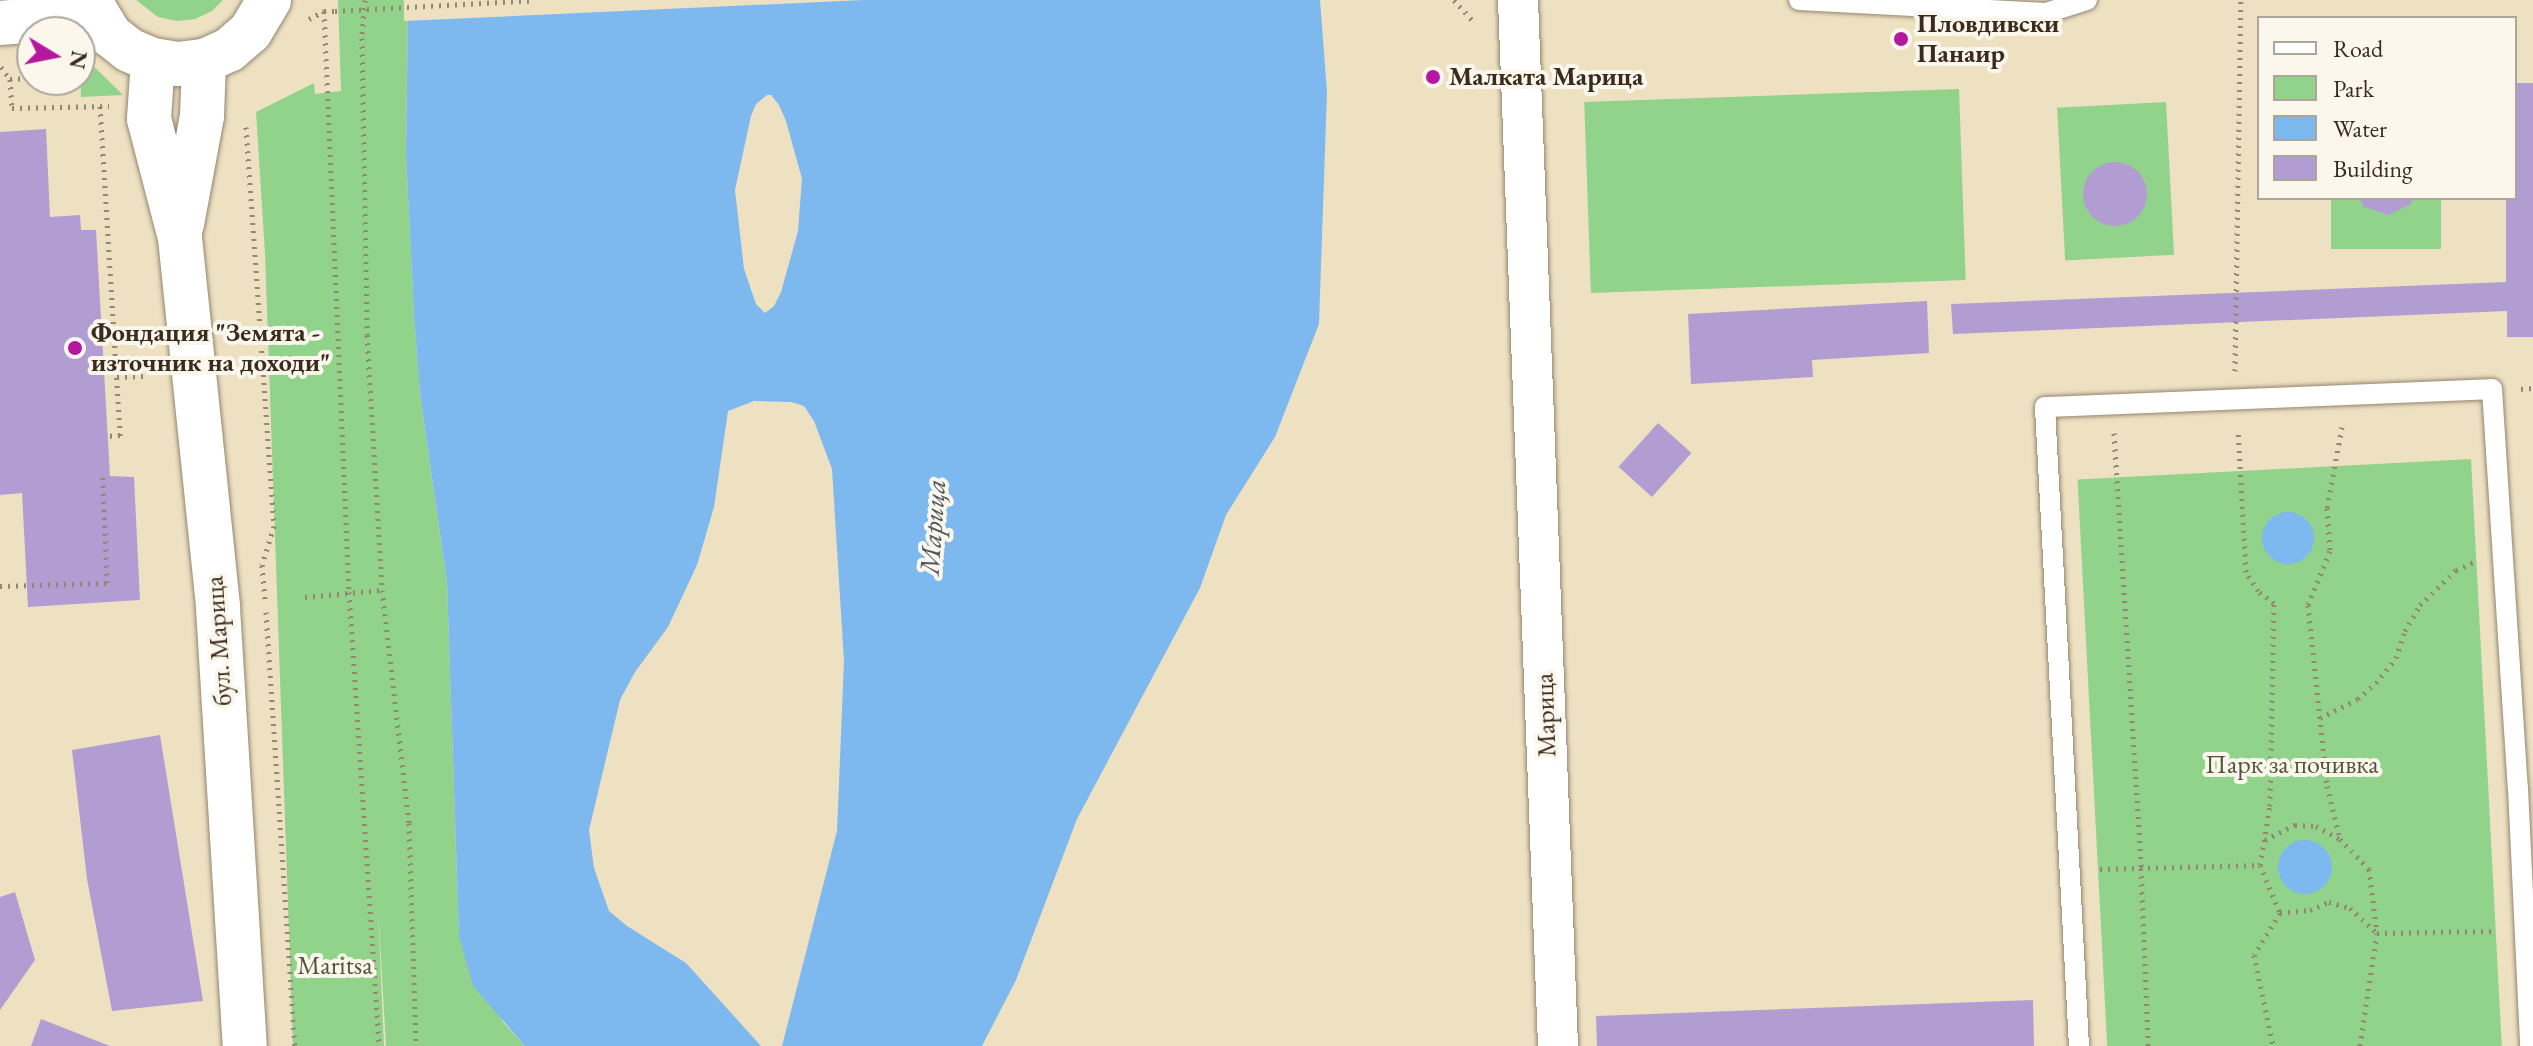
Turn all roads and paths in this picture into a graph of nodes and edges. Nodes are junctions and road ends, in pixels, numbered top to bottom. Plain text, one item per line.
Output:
1 (365, 0) edge
2 (535, 0) edge
3 (1454, 0) edge
4 (1518, 0) edge
5 (1799, 0) edge
6 (2087, 0) edge
7 (2241, 0) edge
8 (286, 5) edge
9 (92, 8) edge
10 (335, 11) dead end
11 (1474, 22) dead end
12 (0, 23) edge
13 (153, 60) junction
14 (204, 61) junction
15 (0, 66) edge
16 (16, 79) edge
17 (100, 106) dead end
18 (180, 238) junction
19 (144, 376) dead end
20 (117, 377) junction
21 (2347, 395) junction
22 (2235, 399) junction
23 (2112, 404) junction
24 (108, 436) dead end
25 (103, 477) dead end
26 (2503, 549) junction
27 (0, 586) edge
28 (382, 590) junction
29 (349, 592) junction
30 (305, 597) dead end
31 (265, 604) dead end
32 (2320, 718) junction
33 (2340, 839) junction
34 (2265, 840) junction
35 (2260, 865) junction
36 (2141, 868) junction
37 (2071, 869) junction
38 (2280, 913) junction
39 (2524, 931) junction
40 (2377, 933) junction
41 (245, 1046) edge
42 (295, 1046) edge
43 (379, 1046) edge
44 (416, 1046) edge
45 (1558, 1046) edge
46 (2079, 1046) edge
47 (2148, 1046) edge
48 (2273, 1046) edge
49 (2360, 1046) edge
50 (2530, 1046) edge

1 - 28 path
2 - 10 path, bridge
3 - 11 path
4 - 45 street, Марица
5 - 6 lane
7 - 22 path
8 - 14 street
8 - 29 path
9 - 12 street
9 - 13 street
13 - 14 street
13 - 18 street, бул. Марица
14 - 18 street, бул. Марица
15 - 16 path
17 - 20 path
18 - 41 street, бул. Марица
19 - 20 path
20 - 24 path
21 - 22 lane
21 - 26 lane
21 - 32 path
22 - 23 lane
22 - 34 path
23 - 36 path
23 - 37 lane
25 - 27 path
26 - 32 path
26 - 39 lane
28 - 29 path
28 - 44 path
29 - 30 path
29 - 43 path
31 - 42 path
32 - 33 path
33 - 34 path
33 - 40 path
34 - 35 path
35 - 36 path
35 - 38 path
36 - 37 path
36 - 47 path
37 - 46 lane
38 - 40 path
38 - 48 path
39 - 40 path
39 - 50 lane
40 - 49 path

